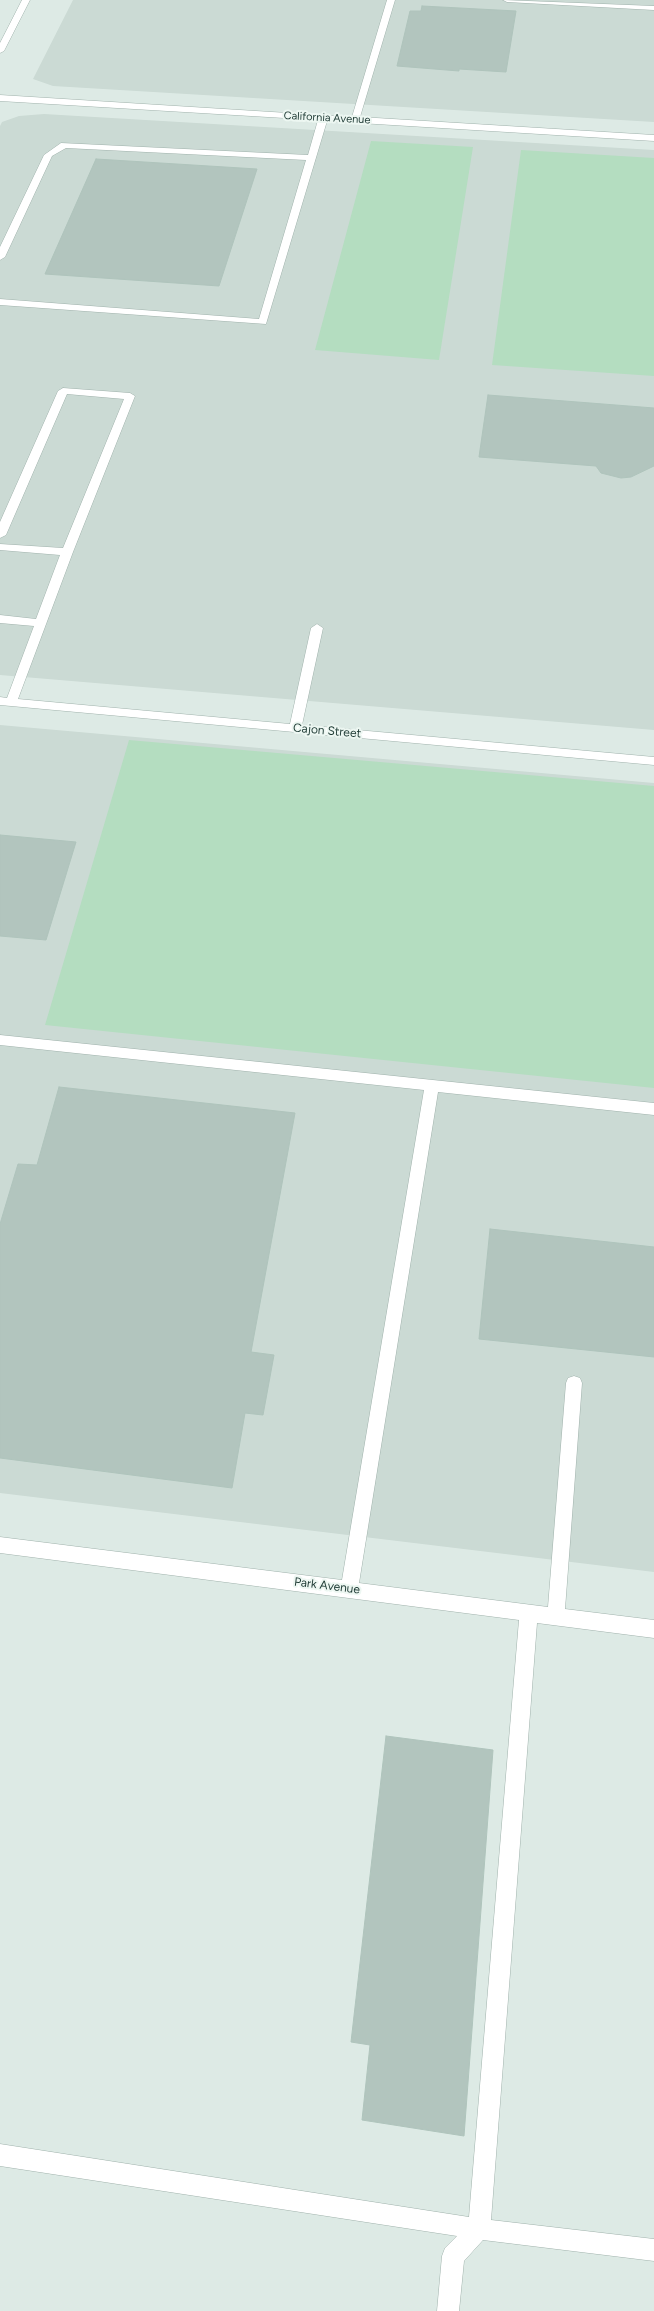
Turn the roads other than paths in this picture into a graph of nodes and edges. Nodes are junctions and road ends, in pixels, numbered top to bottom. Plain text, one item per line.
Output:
1 (26, 0) edge
2 (391, 0) edge
3 (507, 0) edge
4 (532, 1) edge
5 (654, 8) edge
6 (0, 51) edge
7 (0, 98) edge
8 (322, 118) junction
9 (355, 120) junction
10 (654, 138) edge
11 (312, 158) junction
12 (0, 235) edge
13 (10, 236) junction
14 (0, 257) edge
15 (0, 302) edge
16 (0, 535) edge
17 (0, 547) edge
18 (67, 552) junction
19 (0, 619) edge
20 (40, 623) junction
21 (317, 628) dead end
22 (6, 702) edge
23 (295, 729) junction
24 (654, 762) edge
25 (0, 1040) edge
26 (432, 1085) junction
27 (654, 1109) edge
28 (574, 1383) dead end
29 (0, 1545) edge
30 (349, 1589) junction
31 (529, 1612) junction
32 (556, 1616) junction
33 (654, 1628) edge
34 (0, 2155) edge
35 (480, 2230) junction
36 (654, 2250) edge
37 (448, 2311) edge

1 - 6 street
2 - 9 street
3 - 4 street
4 - 5 street
7 - 8 street, California Avenue
8 - 9 street, California Avenue
8 - 11 street
9 - 10 street, California Avenue
11 - 13 street
11 - 15 street
12 - 13 street
13 - 14 street
16 - 18 street
17 - 18 street
18 - 20 street
19 - 20 street
20 - 22 street
21 - 23 street
22 - 23 street, Cajon Street
23 - 24 street, Cajon Street
25 - 26 street
26 - 27 street
26 - 30 street
28 - 32 street
29 - 30 street, Park Avenue
30 - 31 street, Park Avenue
31 - 32 street, Park Avenue
31 - 35 street
32 - 33 street, Park Avenue
34 - 35 street
35 - 36 street
35 - 37 street

